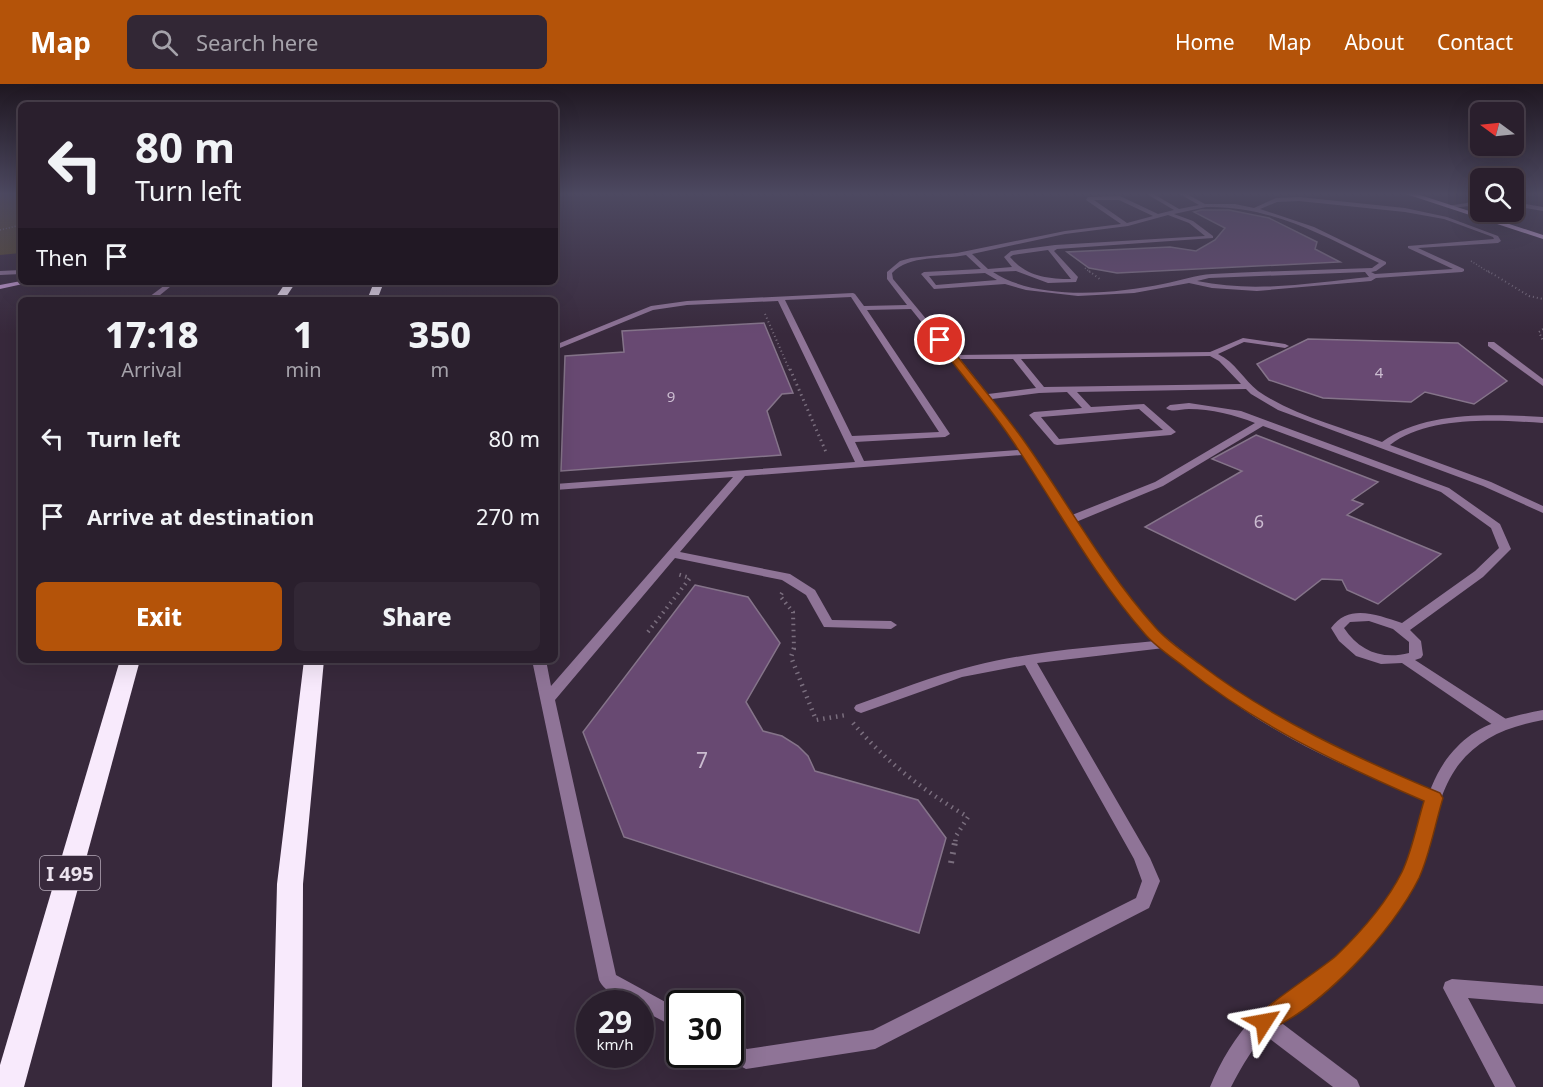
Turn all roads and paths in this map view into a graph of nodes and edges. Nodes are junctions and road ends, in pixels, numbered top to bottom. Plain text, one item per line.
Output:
1 (1024, 240) edge
2 (1088, 240) edge
3 (1164, 240) edge
4 (1336, 240) edge
5 (1497, 240) edge
6 (1144, 241) joint
7 (1082, 244) junction
8 (1437, 245) junction
9 (1055, 247) junction
10 (967, 253) junction
11 (1017, 269) junction
12 (1362, 270) junction
13 (987, 271) junction
14 (18, 272) edge
15 (0, 273) edge
16 (1374, 276) junction
17 (1006, 282) junction
18 (1191, 282) junction
19 (18, 284) edge
20 (169, 285) edge
21 (0, 287) edge
22 (153, 297) edge
23 (780, 298) junction
24 (1543, 299) edge
25 (913, 307) junction
26 (863, 308) junction
27 (765, 313) dead end
28 (1543, 329) edge
29 (1543, 341) edge
30 (1491, 344) dead end
31 (1285, 346) dead end
32 (558, 347) edge
33 (1211, 354) junction
34 (1014, 355) junction
35 (954, 357) junction
36 (1543, 383) edge
37 (1247, 386) junction
38 (1069, 389) junction
39 (1042, 390) junction
40 (986, 397) junction
41 (1170, 408) dead end
42 (1089, 410) junction
43 (1543, 420) edge
44 (1263, 422) junction
45 (849, 439) junction
46 (1383, 446) junction
47 (1025, 452) junction
48 (828, 456) dead end
49 (861, 464) junction
50 (1451, 470) junction
51 (742, 473) junction
52 (1427, 483) junction
53 (558, 487) edge
54 (1543, 510) edge
55 (1070, 520) junction
56 (672, 554) junction
57 (683, 567) dead end
58 (791, 580) junction
59 (891, 625) dead end
60 (1401, 630) junction
61 (648, 632) dead end
62 (1164, 644) junction
63 (1405, 659) junction
64 (1029, 660) junction
65 (129, 663) edge
66 (314, 663) edge
67 (540, 663) edge
68 (547, 700) junction
69 (861, 708) dead end
70 (1543, 715) edge
71 (1501, 723) junction
72 (1434, 798) junction
73 (951, 863) dead end
74 (1543, 995) edge
75 (666, 1013) edge
76 (1264, 1022) junction
77 (744, 1058) edge
78 (9, 1087) edge
79 (287, 1087) edge
80 (1220, 1087) edge
81 (1350, 1087) edge
82 (1506, 1087) edge

1 - 10 street
2 - 7 street
3 - 6 street
4 - 12 street
5 - 8 street
6 - 7 street
7 - 9 street
8 - 16 street
8 - 24 path
9 - 11 street
9 - 11 street
10 - 13 street
10 - 25 street
11 - 13 street
12 - 16 street
12 - 18 street
13 - 17 street
13 - 17 street
14 - 15 street
16 - 18 street
17 - 18 street
19 - 21 street
20 - 22 street
23 - 26 street
23 - 32 street
23 - 45 street
25 - 26 street
25 - 35 street
26 - 45 street
27 - 48 path
28 - 29 path
30 - 36 street
31 - 33 street
33 - 34 street
33 - 37 street
34 - 35 street
34 - 39 street
35 - 40 street
37 - 38 street
37 - 46 street
38 - 39 street
38 - 42 street
39 - 40 street
40 - 47 street
41 - 44 street
42 - 42 street
43 - 46 street
44 - 52 street
44 - 55 street
45 - 49 street
46 - 50 street
47 - 49 street
47 - 55 street
49 - 51 street
50 - 52 street
50 - 54 street
51 - 53 street
51 - 56 street
52 - 60 street
55 - 62 street
56 - 58 street
56 - 68 street
57 - 61 path
58 - 59 street
58 - 73 path
60 - 63 street
60 - 63 street
62 - 64 street
62 - 72 street
63 - 71 street
64 - 69 street
64 - 77 street
65 - 78 highway, I 495
66 - 79 highway
67 - 68 street
68 - 75 street
70 - 71 street
71 - 72 street
72 - 76 street
74 - 82 street
76 - 80 street
76 - 81 street

